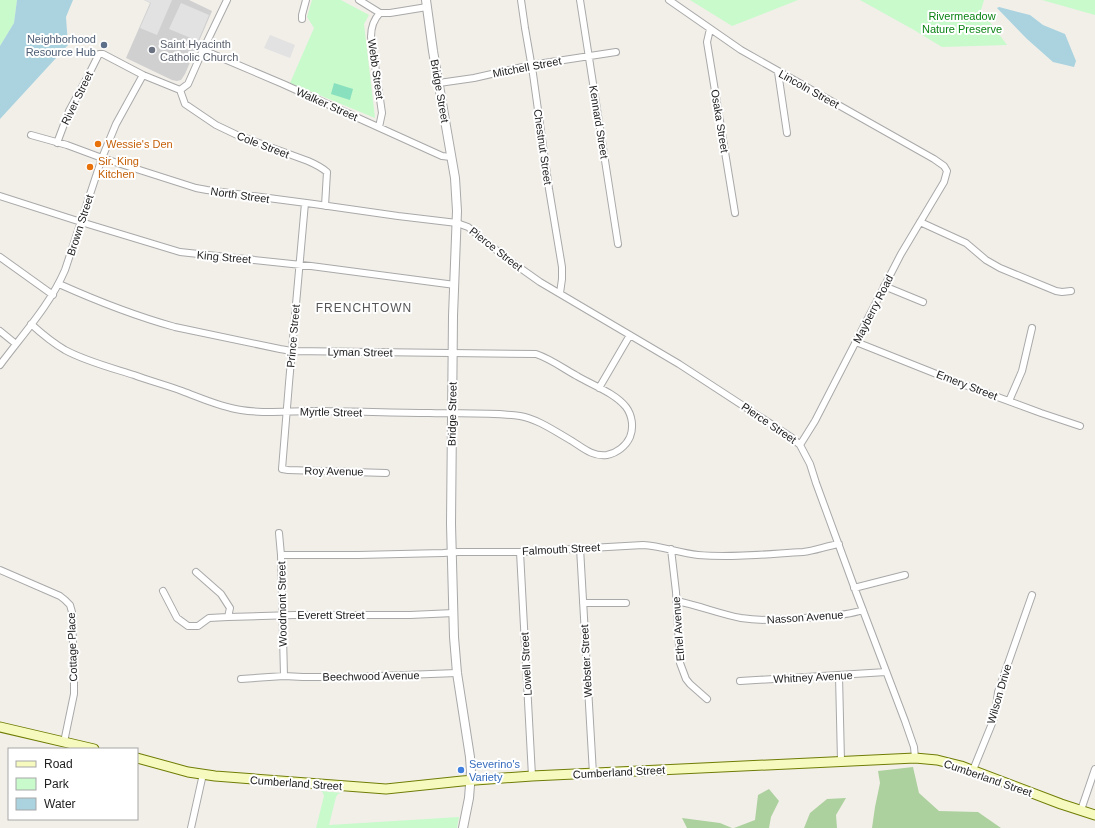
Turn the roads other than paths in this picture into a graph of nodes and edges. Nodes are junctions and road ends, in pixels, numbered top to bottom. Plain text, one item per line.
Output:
1 (227, 0) edge
2 (306, 0) edge
3 (359, 0) edge
4 (521, 0) edge
5 (580, 0) edge
6 (669, 0) edge
7 (426, 4) edge
8 (380, 13) junction
9 (302, 19) dead end
10 (710, 29) junction
11 (202, 50) junction
12 (616, 52) dead end
13 (589, 56) junction
14 (531, 65) junction
15 (778, 72) junction
16 (143, 75) junction
17 (439, 83) junction
18 (180, 90) junction
19 (379, 127) junction
20 (787, 134) dead end
21 (30, 135) dead end
22 (57, 143) junction
23 (451, 157) junction
24 (102, 158) junction
25 (946, 175) joint
26 (0, 196) edge
27 (306, 203) junction
28 (325, 206) junction
29 (735, 213) dead end
30 (81, 222) junction
31 (920, 222) junction
32 (457, 223) junction
33 (618, 244) dead end
34 (0, 257) edge
35 (300, 266) junction
36 (59, 284) junction
37 (455, 285) junction
38 (884, 286) junction
39 (1071, 291) dead end
40 (560, 293) junction
41 (53, 295) junction
42 (923, 302) dead end
43 (31, 324) junction
44 (1032, 328) dead end
45 (0, 331) edge
46 (630, 335) junction
47 (856, 342) junction
48 (16, 344) junction
49 (292, 351) junction
50 (454, 354) junction
51 (0, 365) edge
52 (599, 388) junction
53 (1009, 401) junction
54 (286, 412) junction
55 (452, 414) junction
56 (1080, 426) dead end
57 (631, 435) joint
58 (800, 445) junction
59 (282, 469) joint
60 (386, 472) dead end
61 (279, 533) dead end
62 (839, 544) junction
63 (580, 548) junction
64 (671, 549) junction
65 (520, 552) junction
66 (451, 553) junction
67 (281, 555) junction
68 (0, 570) edge
69 (196, 572) dead end
70 (905, 575) dead end
71 (854, 588) junction
72 (163, 591) dead end
73 (1032, 595) dead end
74 (676, 601) junction
75 (583, 603) junction
76 (626, 603) dead end
77 (863, 610) junction
78 (454, 613) junction
79 (283, 616) junction
80 (228, 617) junction
81 (886, 672) junction
82 (457, 673) junction
83 (284, 676) junction
84 (839, 676) junction
85 (241, 678) dead end
86 (740, 681) dead end
87 (707, 699) dead end
88 (0, 727) edge
89 (64, 742) junction
90 (90, 748) edge
91 (138, 758) edge
92 (915, 758) junction
93 (841, 761) junction
94 (1095, 769) edge
95 (973, 770) junction
96 (203, 774) junction
97 (593, 774) junction
98 (532, 776) junction
99 (471, 781) junction
100 (1081, 810) junction
101 (1095, 814) edge
102 (191, 828) edge
103 (463, 828) edge

1 - 11 street
2 - 9 street
3 - 8 street
4 - 14 street, Chestnut Street
5 - 13 street, Kennard Street
6 - 10 street, Lincoln Street
7 - 8 street
7 - 17 street, Bridge Street
8 - 19 street, Webb Street
10 - 15 street, Lincoln Street
10 - 29 street, Osaka Street
11 - 18 street
11 - 19 street, Walker Street
12 - 13 street, Mitchell Street
13 - 14 street, Mitchell Street
13 - 33 street, Kennard Street
14 - 17 street, Mitchell Street
14 - 40 street, Chestnut Street
15 - 20 street
15 - 25 street, Lincoln Street
16 - 18 street
16 - 22 street, River Street
16 - 24 street, Brown Street
17 - 23 street, Bridge Street
18 - 28 street, Cole Street
19 - 23 street, Walker Street
21 - 22 street, North Street
22 - 24 street, North Street
23 - 32 street, Bridge Street
24 - 27 street, North Street
24 - 30 street, Brown Street
25 - 31 street, Mayberry Road
26 - 30 street, King Street
27 - 28 street, North Street
27 - 35 street, Prince Street
28 - 32 street, North Street
30 - 35 street, King Street
30 - 36 street, Brown Street
31 - 38 street, Mayberry Road
31 - 39 street
32 - 37 street, Bridge Street
32 - 40 street, Pierce Street
34 - 41 street
35 - 37 street, King Street
35 - 49 street, Prince Street
36 - 41 street, Brown Street
36 - 49 street, Lyman Street
37 - 50 street, Bridge Street
38 - 42 street
38 - 47 street, Mayberry Road
40 - 46 street, Pierce Street
41 - 43 street, Brown Street
43 - 48 street, Brown Street
43 - 54 street, Myrtle Street
44 - 53 street
45 - 48 street
46 - 52 street
46 - 58 street, Pierce Street
47 - 53 street, Emery Street
47 - 58 street, Mayberry Road
48 - 51 street, Brown Street
49 - 50 street, Lyman Street
49 - 54 street, Prince Street
50 - 52 street, Lyman Street
50 - 55 street, Bridge Street
52 - 57 street, Lyman Street
53 - 56 street, Emery Street
54 - 55 street, Myrtle Street
54 - 59 street, Prince Street
55 - 57 street, Myrtle Street
55 - 66 street, Bridge Street
58 - 62 street, Pierce Street
59 - 60 street, Roy Avenue
61 - 67 street, Woodmont Street
62 - 64 street, Falmouth Street
62 - 71 street, Pierce Street
63 - 64 street, Falmouth Street
63 - 65 street, Falmouth Street
63 - 75 street, Webster Street
64 - 74 street, Ethel Avenue
65 - 66 street, Falmouth Street
65 - 98 street, Lowell Street
66 - 67 street, Falmouth Street
66 - 78 street, Bridge Street
67 - 79 street, Woodmont Street
68 - 89 street, Cottage Place
69 - 80 street
70 - 71 street
71 - 77 street, Pierce Street
72 - 80 street, Everett Street
73 - 95 street, Wilson Drive
74 - 77 street, Nasson Avenue
74 - 87 street, Ethel Avenue
75 - 76 street
75 - 97 street, Webster Street
77 - 81 street, Pierce Street
78 - 79 street, Everett Street
78 - 82 street, Bridge Street
79 - 80 street, Everett Street
79 - 83 street, Woodmont Street
81 - 84 street, Whitney Avenue
81 - 92 street, Pierce Street
82 - 83 street, Beechwood Avenue
82 - 99 street, Bridge Street
83 - 85 street, Beechwood Avenue
84 - 86 street, Whitney Avenue
84 - 93 street
88 - 89 main road
89 - 90 main road
91 - 96 main road, Cumberland Street
92 - 93 main road, Cumberland Street
92 - 95 main road, Cumberland Street
93 - 97 main road, Cumberland Street
94 - 100 street
95 - 100 main road, Cumberland Street
96 - 99 main road, Cumberland Street
96 - 102 street
97 - 98 main road, Cumberland Street
98 - 99 main road, Cumberland Street
99 - 103 street, Bridge Street
100 - 101 main road, Cumberland Street

